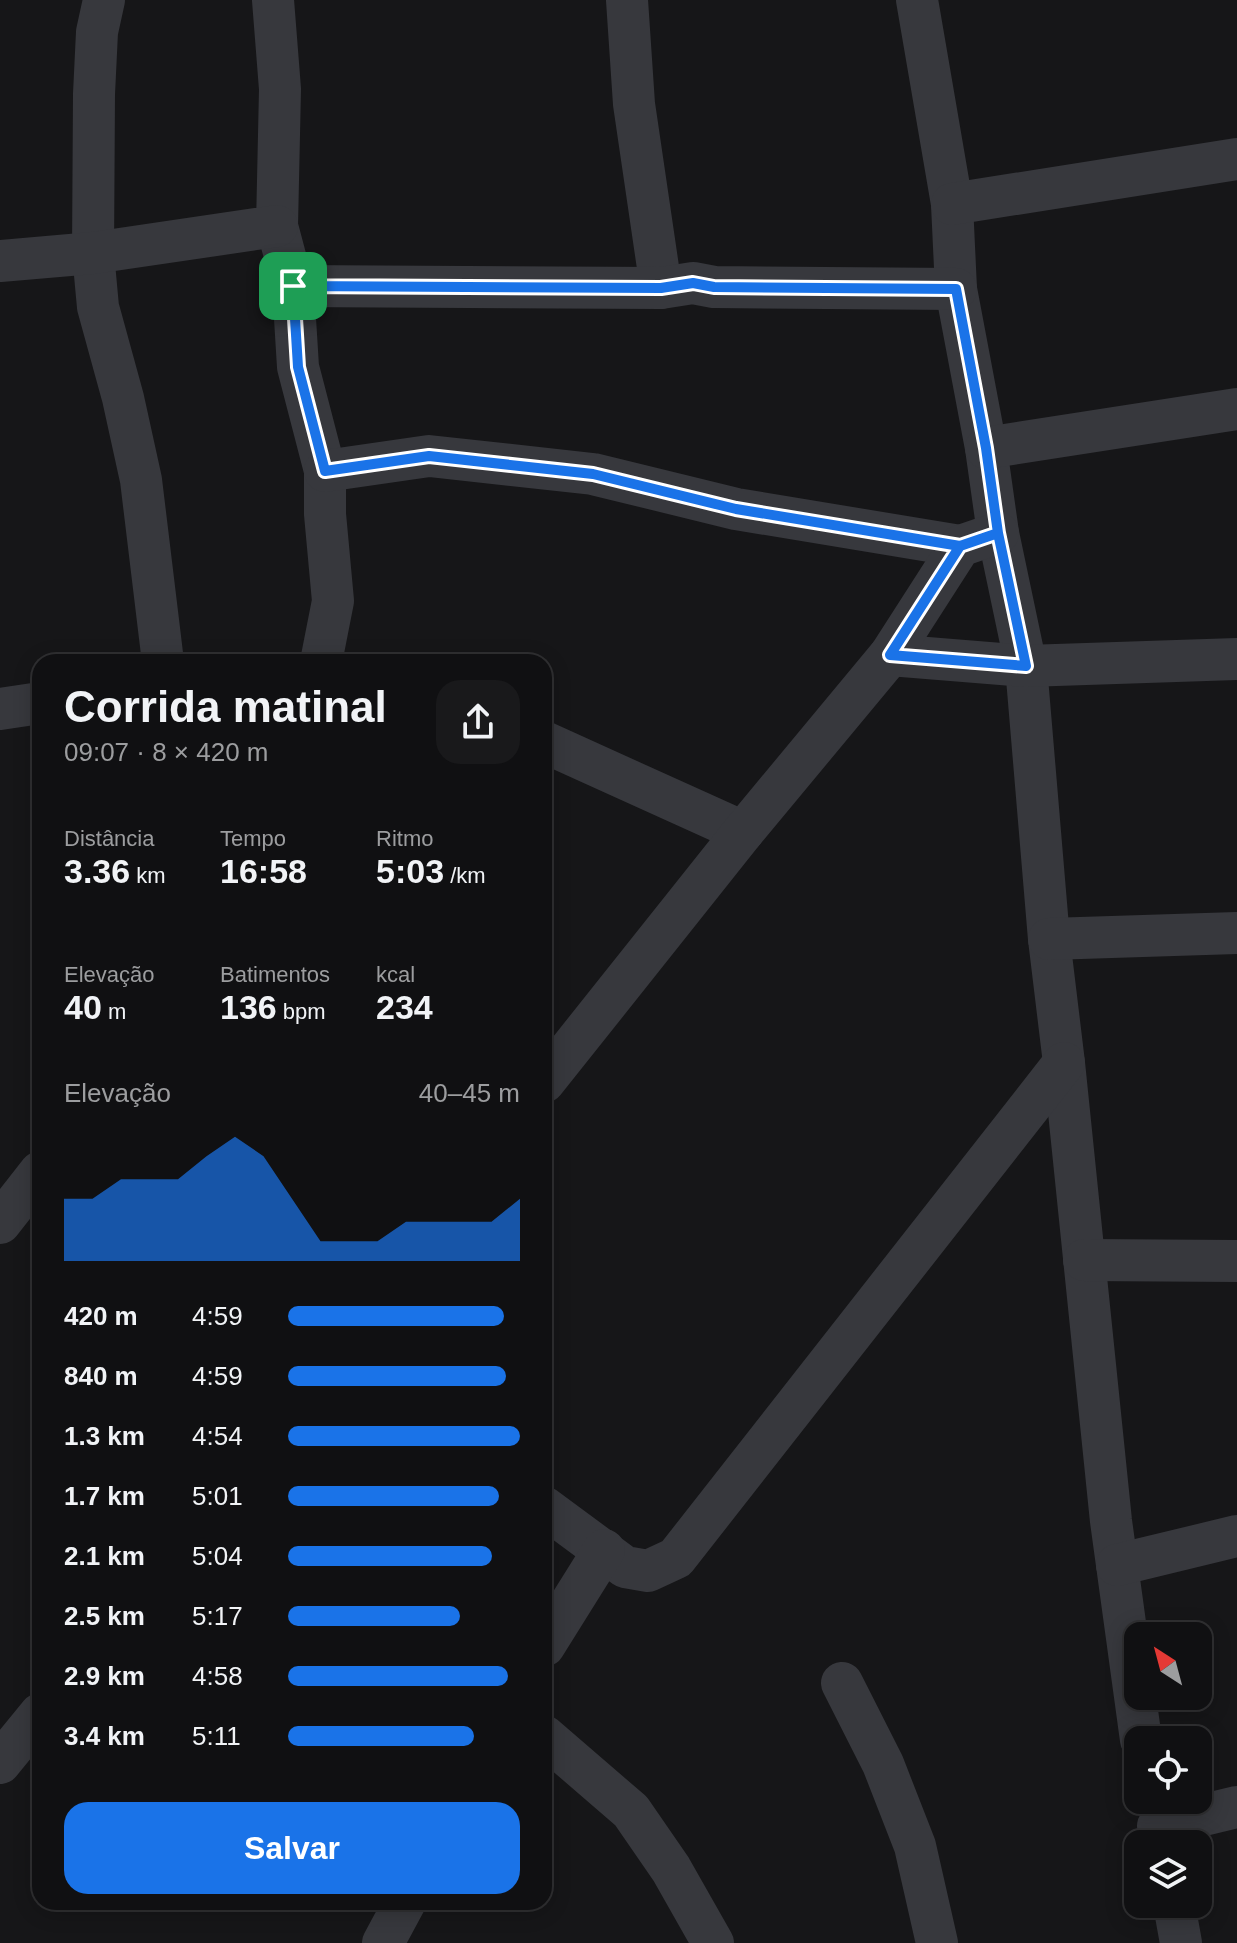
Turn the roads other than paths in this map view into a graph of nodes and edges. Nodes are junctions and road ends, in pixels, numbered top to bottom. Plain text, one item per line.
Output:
1 (104, 0) edge
2 (273, 0) edge
3 (627, 0) edge
4 (917, 0) edge
5 (1237, 159) edge
6 (952, 204) junction
7 (277, 226) junction
8 (93, 253) junction
9 (0, 261) edge
10 (293, 286) junction
11 (661, 288) junction
12 (956, 289) junction
13 (1237, 409) edge
14 (986, 448) junction
15 (325, 471) junction
16 (979, 539) junction
17 (162, 654) edge
18 (323, 654) edge
19 (890, 655) junction
20 (1237, 659) edge
21 (1026, 666) junction
22 (32, 704) edge
23 (0, 709) edge
24 (552, 746) edge
25 (743, 832) junction
26 (1237, 933) edge
27 (1049, 939) junction
28 (1064, 1063) junction
29 (552, 1072) edge
30 (32, 1182) edge
31 (0, 1223) edge
32 (1084, 1260) junction
33 (1237, 1261) edge
34 (552, 1513) edge
35 (1237, 1536) edge
36 (604, 1550) junction
37 (1117, 1565) junction
38 (552, 1633) edge
39 (842, 1683) dead end
40 (32, 1724) edge
41 (1139, 1726) edge
42 (552, 1743) edge
43 (0, 1763) edge
44 (1237, 1807) edge
45 (1158, 1823) edge
46 (401, 1910) edge
47 (1177, 1918) edge
48 (383, 1943) edge
49 (713, 1943) edge
50 (937, 1943) edge
51 (1181, 1943) edge

1 - 8 street
2 - 7 street
3 - 11 street
4 - 6 street
5 - 6 street
6 - 12 street
7 - 8 street
7 - 10 street
8 - 9 street
8 - 17 street
10 - 11 street
10 - 15 street
11 - 12 street
12 - 14 street
13 - 14 street
14 - 16 street
15 - 16 street
15 - 18 street
16 - 19 street
16 - 21 street
19 - 21 street
19 - 25 street
20 - 21 street
21 - 27 street
22 - 23 street
24 - 25 street
25 - 29 street
26 - 27 street
27 - 28 street
28 - 32 street
28 - 36 street
30 - 31 street
32 - 33 street
32 - 37 street
34 - 36 street
35 - 37 street
36 - 38 street
37 - 41 street
39 - 50 street
40 - 43 street
42 - 49 street
44 - 45 street
46 - 48 street
47 - 51 street

